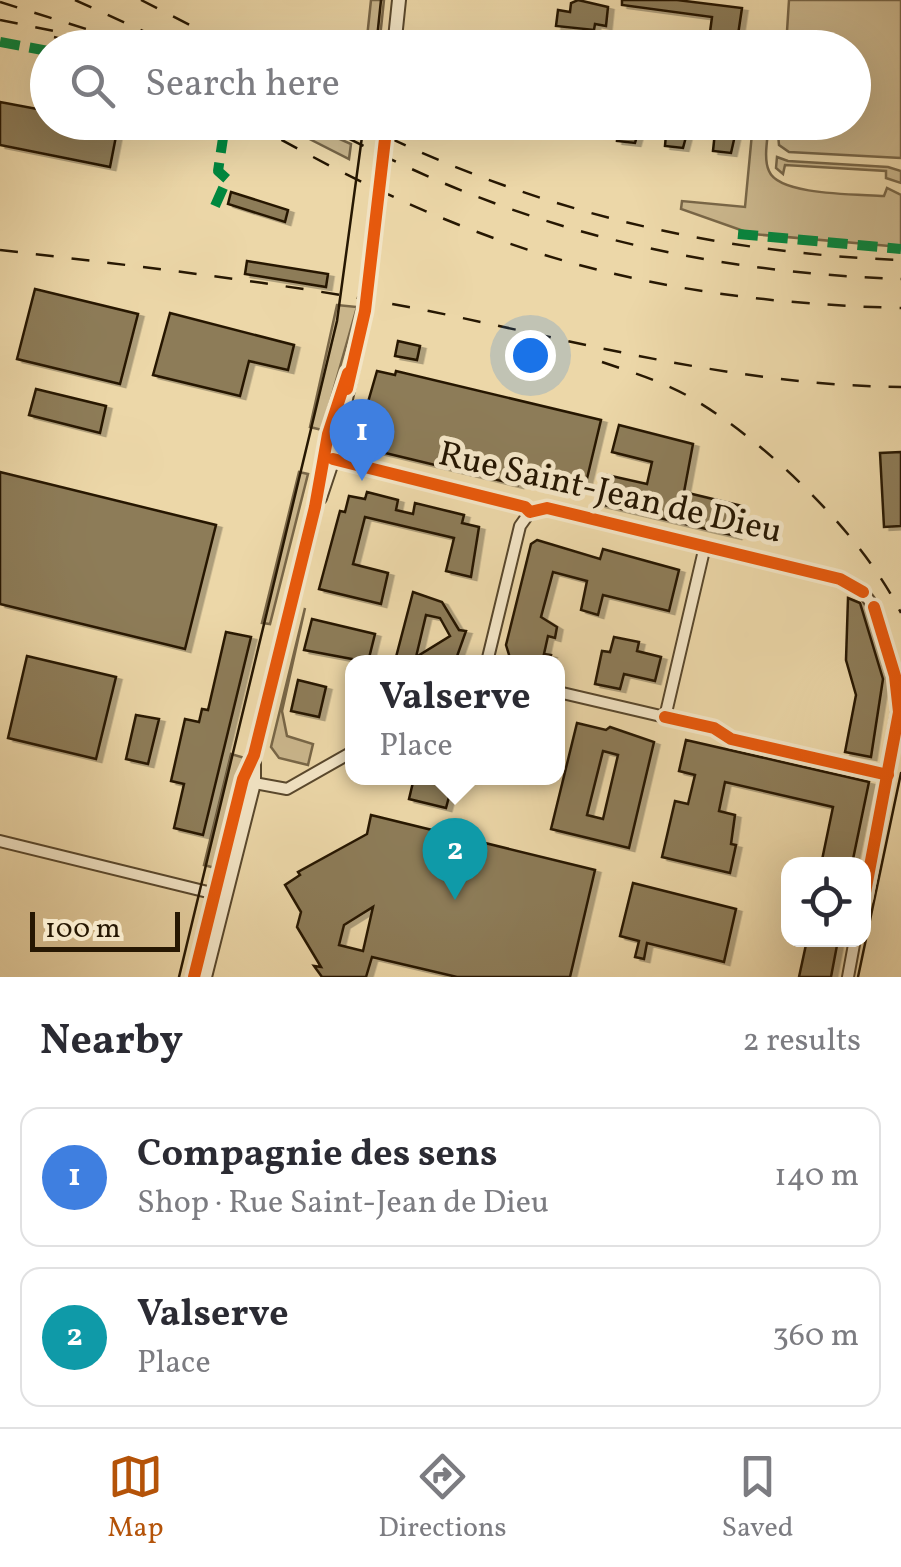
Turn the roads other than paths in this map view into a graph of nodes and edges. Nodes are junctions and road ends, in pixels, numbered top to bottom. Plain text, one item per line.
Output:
1 (399, 0) edge
2 (396, 30) edge
3 (385, 140) edge
4 (328, 457) junction
5 (530, 512) junction
6 (704, 546) junction
7 (489, 655) edge
8 (565, 694) edge
9 (665, 717) junction
10 (254, 755) junction
11 (345, 756) edge
12 (888, 775) junction
13 (254, 783) junction
14 (0, 841) edge
15 (871, 862) edge
16 (220, 895) junction
17 (854, 947) edge
18 (194, 977) edge
19 (205, 977) edge
20 (848, 977) edge

1 - 2 street
3 - 4 street
4 - 5 street, Rue Saint-Jean de Dieu
4 - 10 street
5 - 6 street, Rue Saint-Jean de Dieu
5 - 7 street
6 - 9 street
6 - 12 street, Rue Saint-Jean de Dieu
8 - 9 street
9 - 12 street
10 - 13 street
10 - 16 street
11 - 13 street
12 - 15 street
13 - 16 street
14 - 16 street
16 - 18 street
16 - 19 street
17 - 20 street

